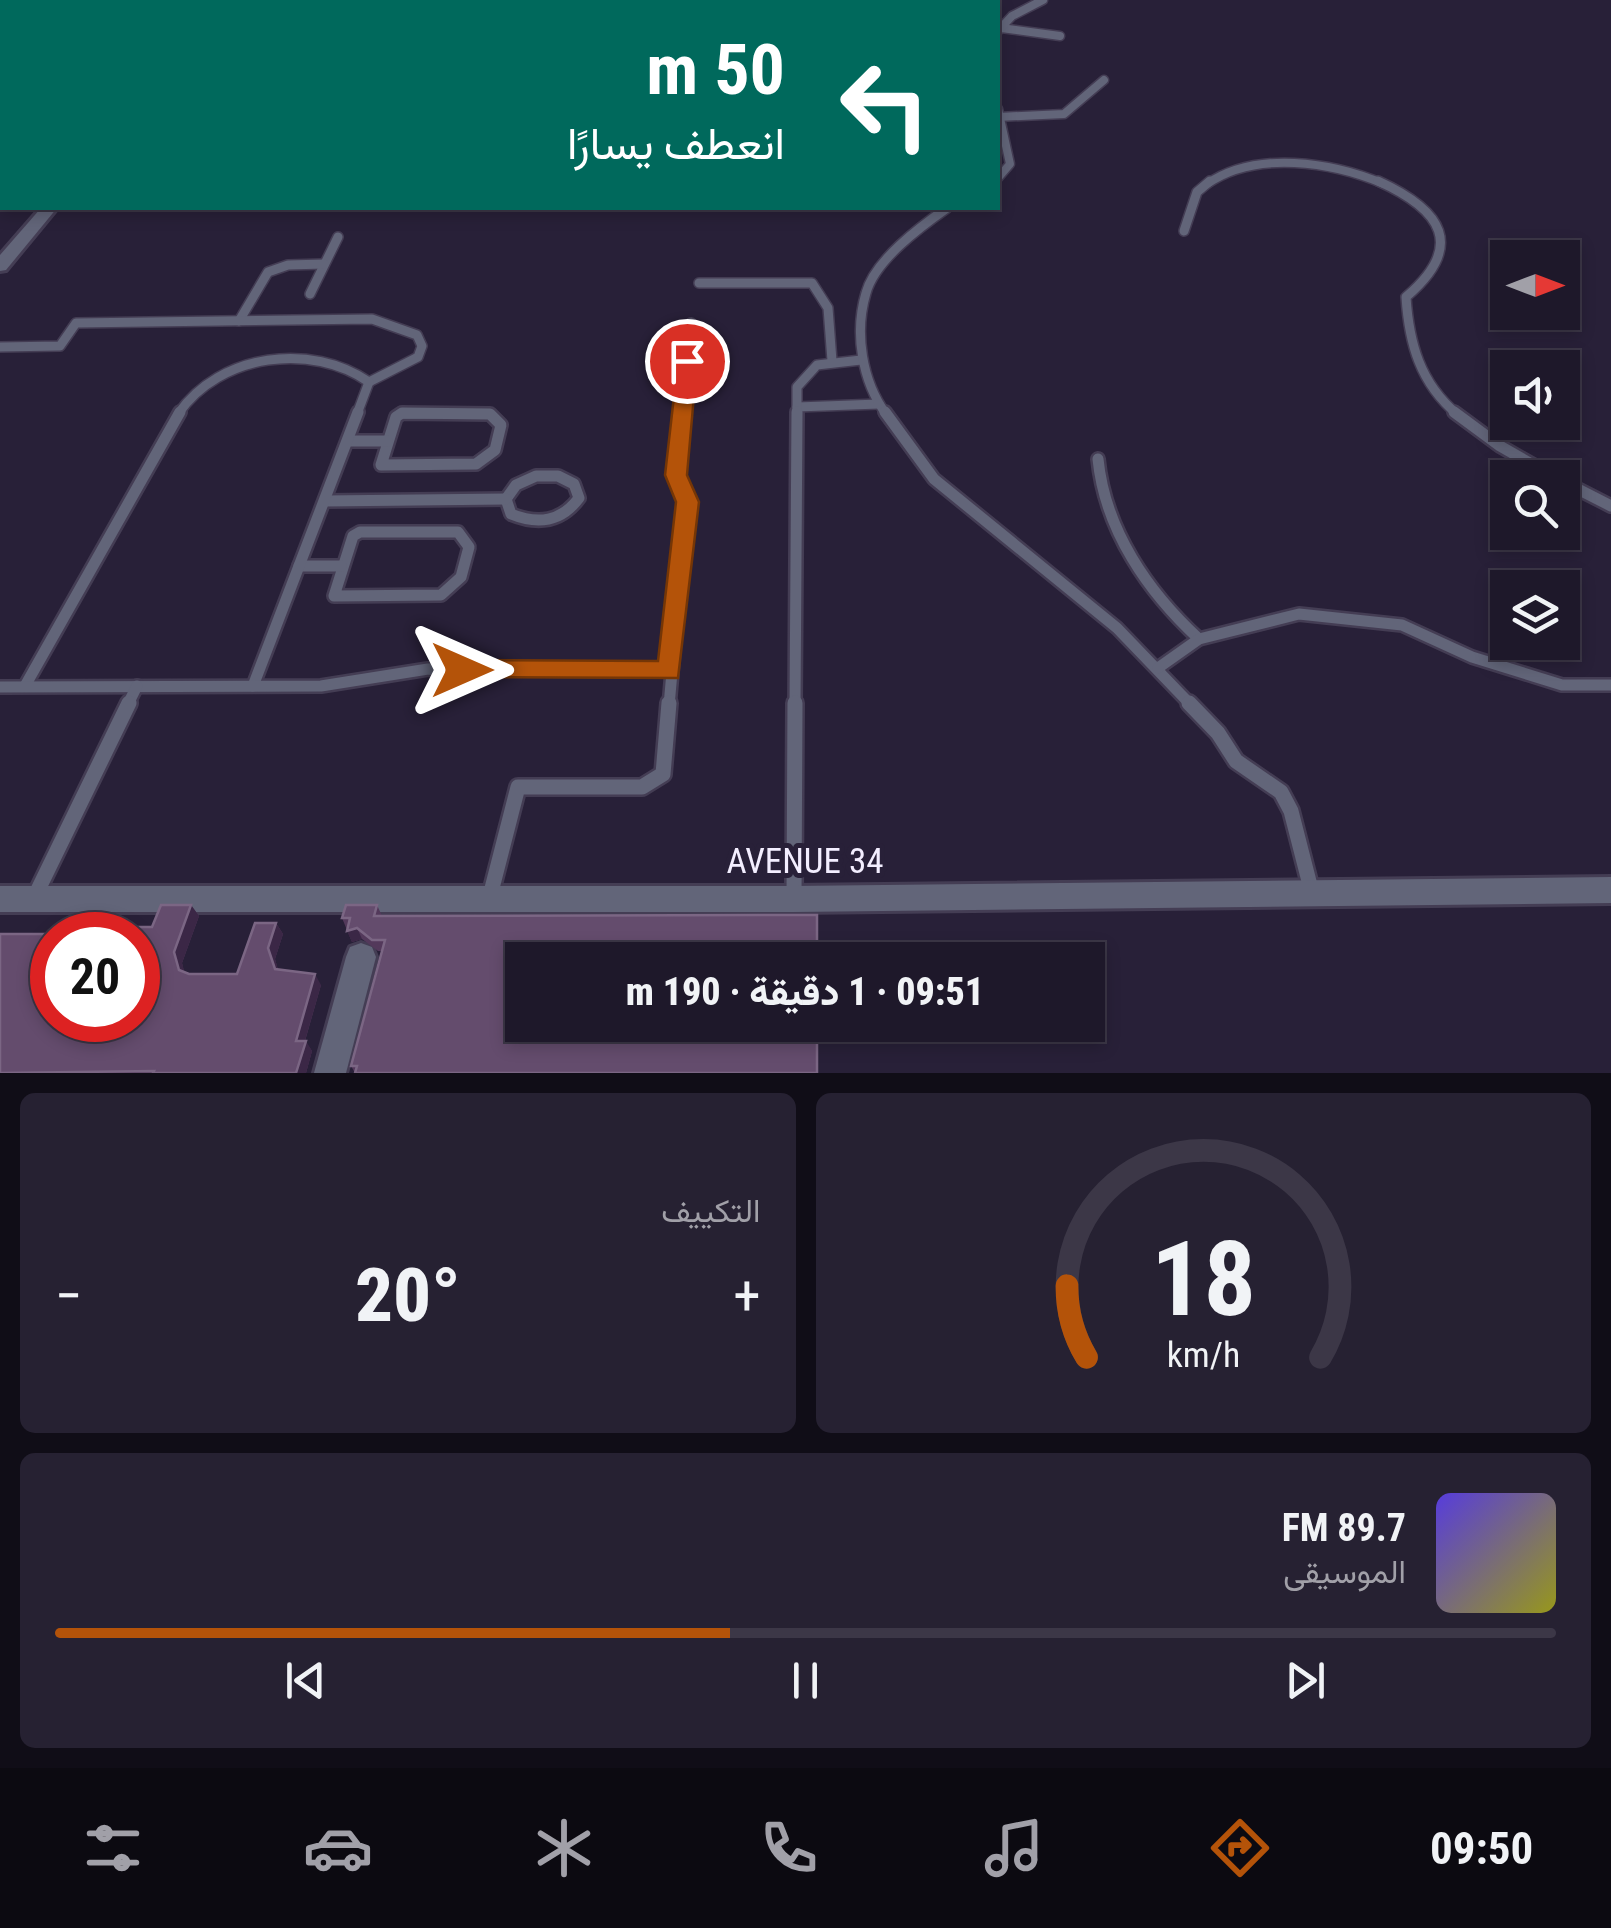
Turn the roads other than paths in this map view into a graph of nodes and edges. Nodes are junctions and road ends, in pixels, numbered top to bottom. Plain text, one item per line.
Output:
1 (1043, 0) edge
2 (1000, 13) edge
3 (1012, 16) junction
4 (1000, 28) edge
5 (1000, 29) edge
6 (1060, 36) dead end
7 (1104, 80) dead end
8 (1000, 115) edge
9 (1000, 123) edge
10 (1000, 176) edge
11 (47, 210) edge
12 (944, 210) edge
13 (1184, 231) dead end
14 (338, 238) dead end
15 (324, 264) junction
16 (0, 266) edge
17 (699, 283) dead end
18 (310, 294) dead end
19 (239, 320) junction
20 (691, 323) dead end
21 (0, 347) edge
22 (832, 360) junction
23 (861, 360) junction
24 (369, 382) junction
25 (879, 404) junction
26 (796, 407) junction
27 (349, 441) junction
28 (386, 441) junction
29 (1098, 459) dead end
30 (1525, 460) edge
31 (1580, 490) edge
32 (506, 499) junction
33 (325, 501) junction
34 (1611, 506) edge
35 (300, 566) junction
36 (341, 566) junction
37 (1199, 639) junction
38 (1158, 668) junction
39 (669, 671) junction
40 (0, 686) edge
41 (25, 686) junction
42 (137, 686) junction
43 (253, 686) junction
44 (1611, 686) edge
45 (1611, 890) edge
46 (1312, 895) junction
47 (490, 896) junction
48 (0, 899) edge
49 (34, 899) junction
50 (794, 899) junction
51 (361, 956) dead end
52 (330, 1073) edge

1 - 3 lane
2 - 3 lane
3 - 4 lane
5 - 6 lane
7 - 8 lane
9 - 10 lane
11 - 16 street
12 - 23 lane
13 - 30 lane
14 - 15 lane
15 - 18 lane
15 - 19 lane
17 - 22 lane
19 - 21 lane
19 - 24 lane
20 - 39 lane
22 - 23 lane
22 - 26 lane
23 - 25 lane
24 - 27 lane
24 - 41 lane
25 - 26 lane
25 - 38 lane
26 - 50 lane
27 - 28 lane
27 - 33 lane
28 - 28 lane
29 - 37 lane
31 - 34 lane
32 - 32 lane
32 - 33 lane
33 - 35 lane
35 - 36 lane
35 - 43 lane
36 - 36 lane
37 - 38 lane
37 - 44 lane
38 - 46 lane
39 - 43 lane
39 - 47 lane
40 - 41 lane
41 - 42 lane
42 - 43 lane
42 - 49 lane
45 - 46 street, AVENUE 34
46 - 50 street, AVENUE 34
47 - 49 street, AVENUE 34
47 - 50 street, AVENUE 34
48 - 49 street, AVENUE 34
51 - 52 street

